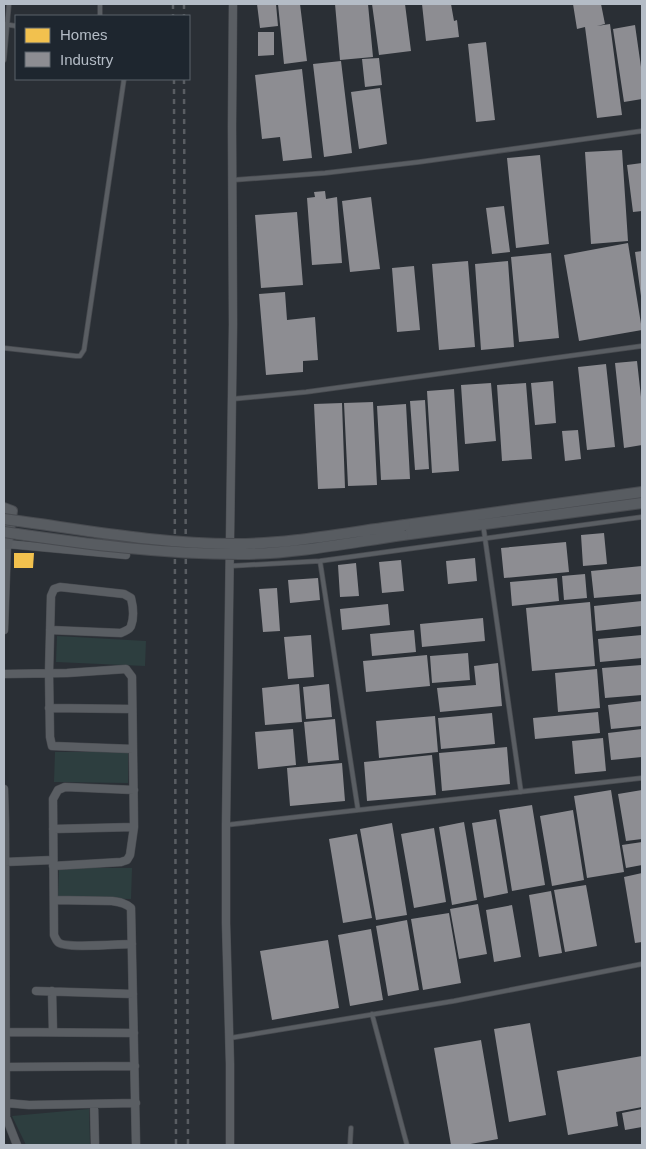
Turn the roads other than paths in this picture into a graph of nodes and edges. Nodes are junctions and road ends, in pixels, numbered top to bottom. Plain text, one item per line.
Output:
1 (9, 4) edge
2 (233, 4) edge
3 (6, 24) edge
4 (4, 60) edge
5 (124, 80) edge
6 (642, 131) edge
7 (232, 180) junction
8 (642, 346) edge
9 (4, 348) edge
10 (232, 399) junction
11 (642, 492) edge
12 (642, 503) edge
13 (4, 508) edge
14 (642, 517) edge
15 (4, 518) edge
16 (483, 524) junction
17 (404, 530) junction
18 (4, 532) edge
19 (485, 538) junction
20 (5, 544) edge
21 (126, 555) dead end
22 (320, 561) junction
23 (230, 566) junction
24 (4, 630) edge
25 (50, 630) junction
26 (4, 674) edge
27 (49, 674) junction
28 (49, 708) junction
29 (132, 709) junction
30 (133, 749) junction
31 (642, 778) edge
32 (4, 789) edge
33 (134, 790) junction
34 (521, 792) junction
35 (358, 810) junction
36 (226, 825) junction
37 (134, 827) junction
38 (53, 829) junction
39 (5, 862) junction
40 (53, 863) junction
41 (5, 875) edge
42 (54, 900) junction
43 (132, 944) junction
44 (642, 964) edge
45 (5, 965) edge
46 (52, 990) junction
47 (36, 991) dead end
48 (133, 994) junction
49 (372, 1014) junction
50 (6, 1032) junction
51 (53, 1032) junction
52 (134, 1032) junction
53 (230, 1038) junction
54 (135, 1066) junction
55 (6, 1067) junction
56 (6, 1103) junction
57 (136, 1103) junction
58 (94, 1104) junction
59 (5, 1115) edge
60 (351, 1128) dead end
61 (17, 1145) edge
62 (95, 1145) edge
63 (136, 1145) edge
64 (230, 1145) edge
65 (350, 1145) edge
66 (407, 1145) edge

1 - 3 lane
2 - 7 street
3 - 4 lane
5 - 9 lane
6 - 7 lane
7 - 10 street
8 - 10 lane
10 - 23 street
11 - 17 main road
12 - 16 main road
13 - 20 main road
14 - 19 lane
15 - 17 main road, bridge
16 - 17 main road
16 - 19 lane
17 - 18 main road, bridge
19 - 22 lane
19 - 34 lane
20 - 21 street
20 - 24 street
22 - 23 lane
22 - 35 lane
23 - 36 street
25 - 25 street
25 - 27 street
26 - 27 street
27 - 28 street
27 - 29 street
28 - 29 street
28 - 30 street
29 - 30 street
30 - 33 street
31 - 34 lane
32 - 39 street
33 - 37 street
33 - 38 street
34 - 35 lane
35 - 36 lane
36 - 53 street
37 - 38 street
37 - 40 street
38 - 40 street
39 - 40 street
39 - 41 street
40 - 42 street
41 - 45 street
42 - 43 street
42 - 43 street
43 - 48 street
44 - 49 lane
45 - 50 street
46 - 47 street
46 - 48 street
46 - 51 street
48 - 52 street
49 - 53 lane
49 - 66 lane
50 - 51 street
50 - 55 street
51 - 52 street
52 - 54 street
53 - 64 street
54 - 55 street
54 - 57 street
55 - 56 street
56 - 58 street
56 - 59 street
57 - 58 street
57 - 63 street
58 - 62 street
59 - 61 street
60 - 65 lane

